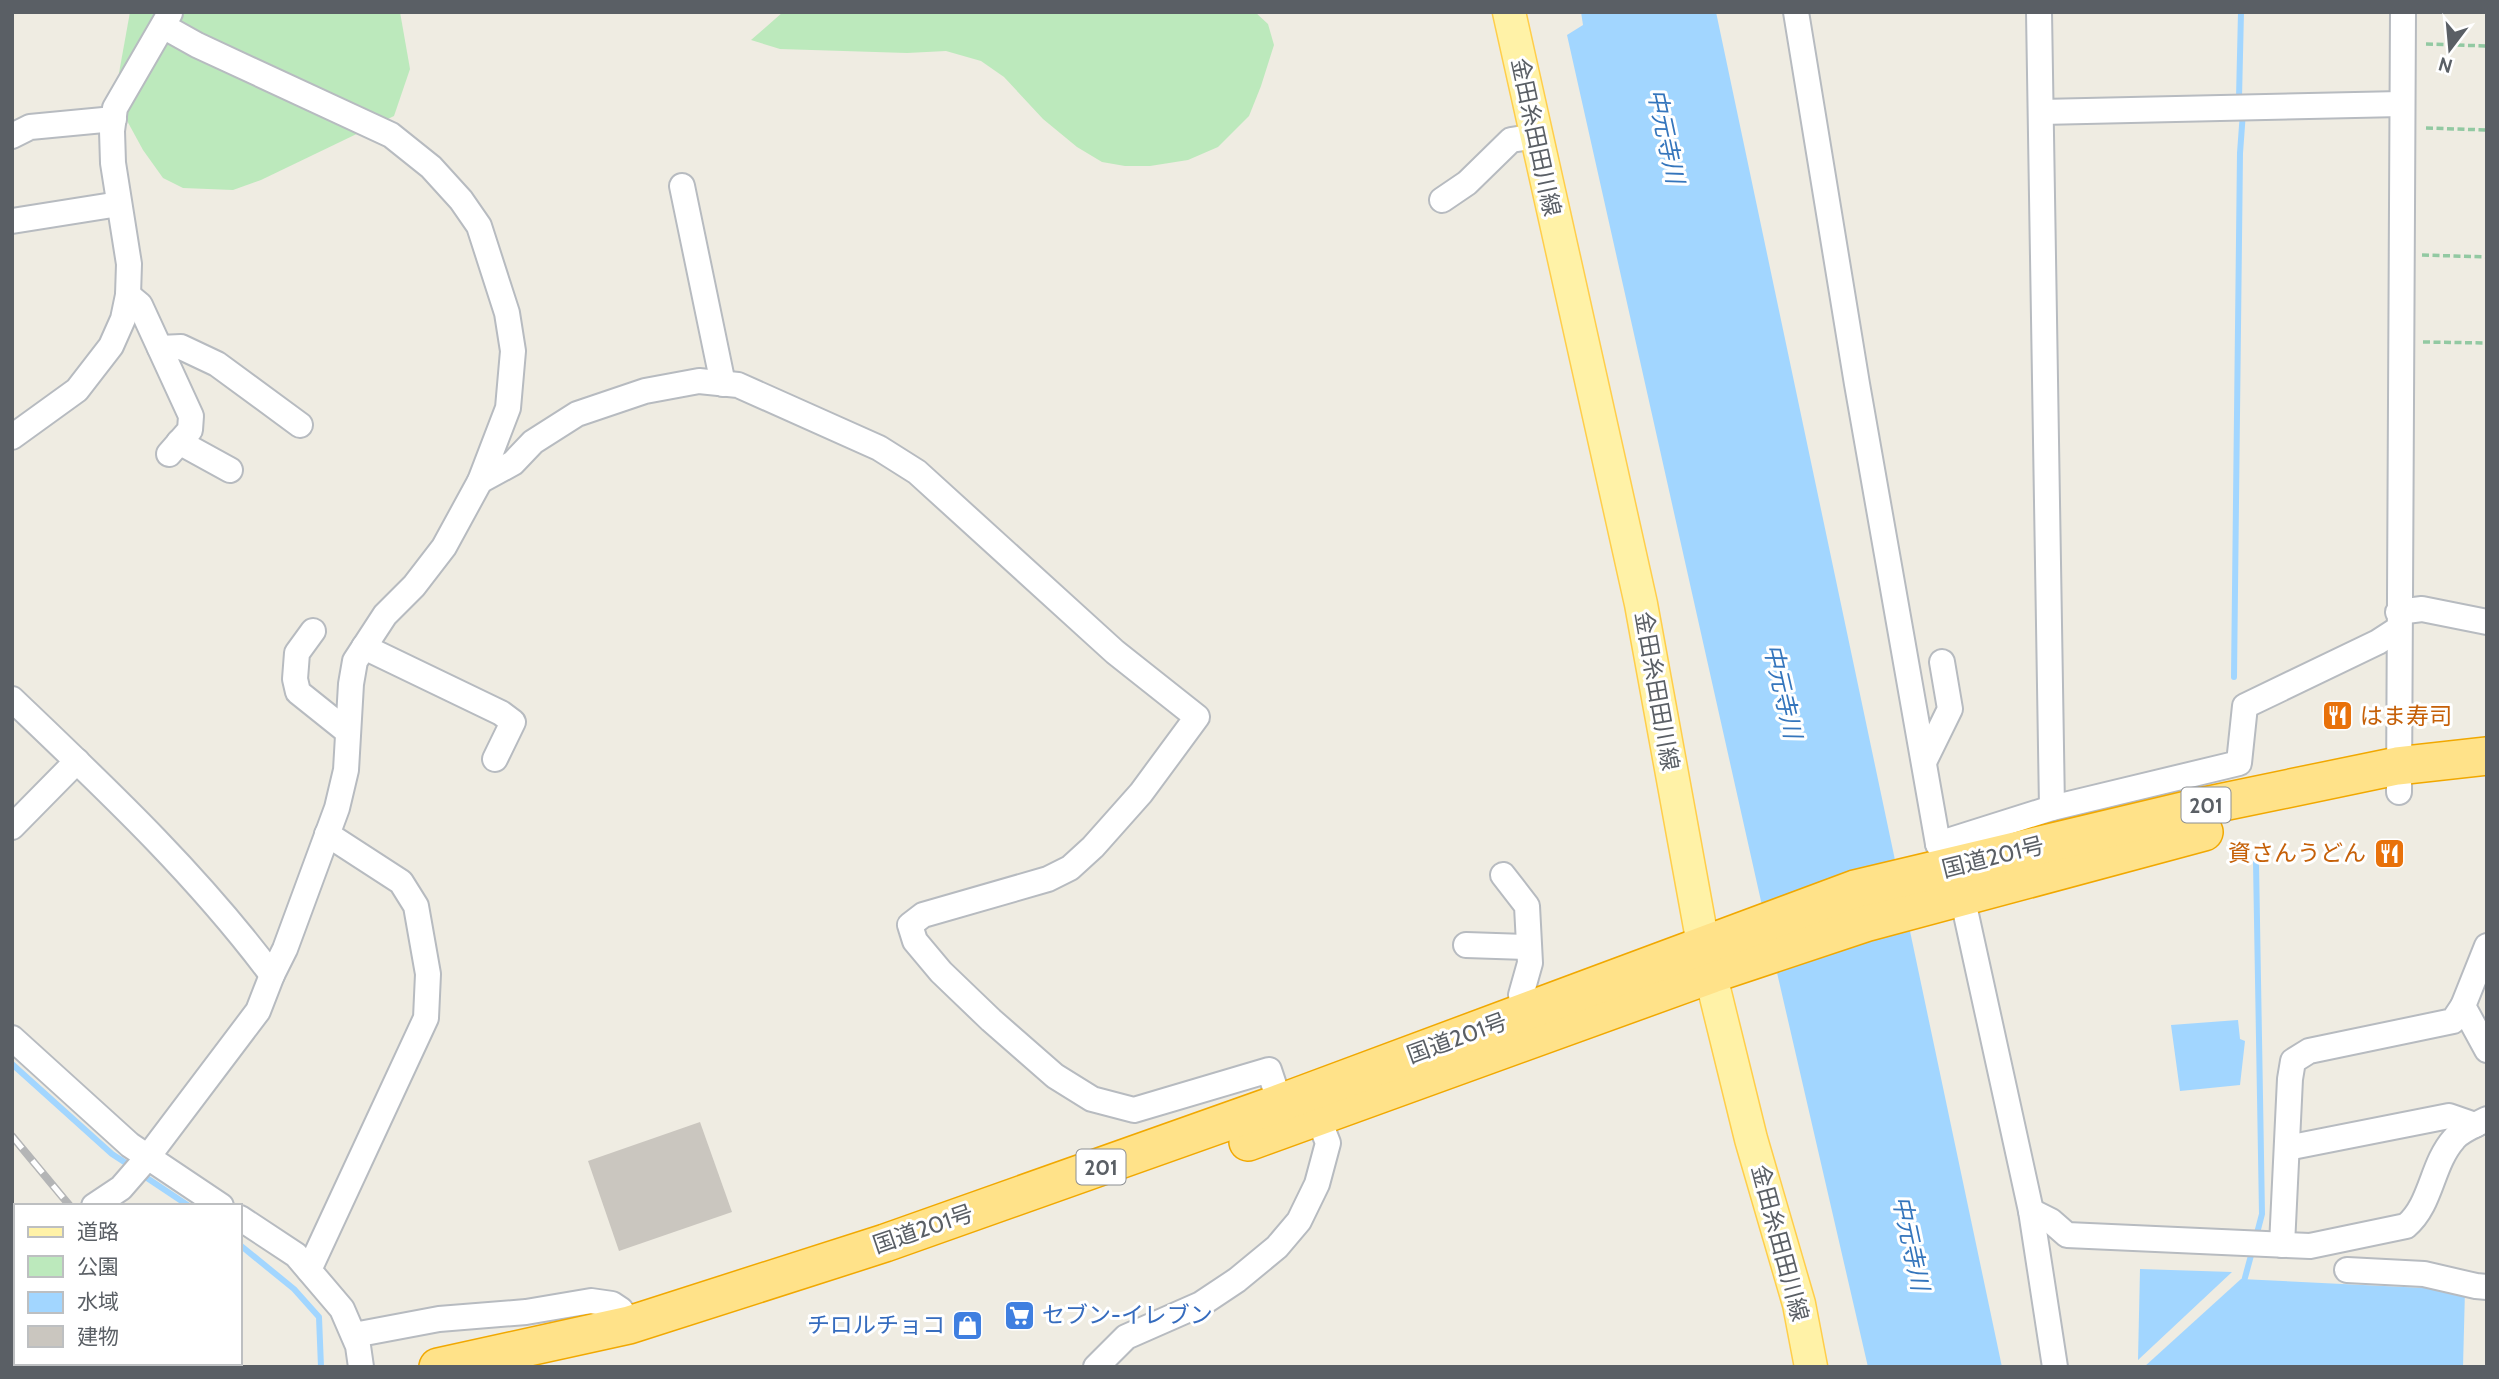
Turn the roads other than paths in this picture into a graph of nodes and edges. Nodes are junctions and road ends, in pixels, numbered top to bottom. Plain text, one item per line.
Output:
1 (1509, 12) edge
2 (1796, 12) edge
3 (2039, 12) edge
4 (2403, 12) edge
5 (167, 19) edge
6 (2041, 112) junction
7 (2401, 116) junction
8 (114, 119) junction
9 (14, 132) edge
10 (1536, 136) junction
11 (682, 186) dead end
12 (1442, 200) dead end
13 (119, 204) junction
14 (12, 221) edge
15 (128, 295) junction
16 (160, 348) junction
17 (723, 384) junction
18 (300, 425) dead end
19 (12, 437) edge
20 (230, 470) dead end
21 (480, 481) junction
22 (2398, 620) junction
23 (2487, 622) edge
24 (313, 631) dead end
25 (364, 647) junction
26 (1942, 662) dead end
27 (12, 699) edge
28 (348, 732) junction
29 (2487, 755) edge
30 (495, 759) dead end
31 (78, 761) junction
32 (1924, 762) junction
33 (2398, 779) junction
34 (2487, 779) edge
35 (2052, 808) junction
36 (12, 827) edge
37 (327, 834) junction
38 (1503, 875) dead end
39 (1944, 876) junction
40 (1466, 945) dead end
41 (2487, 946) edge
42 (1529, 947) junction
43 (1708, 959) junction
44 (272, 975) junction
45 (2463, 1006) junction
46 (1527, 1012) junction
47 (12, 1038) edge
48 (2487, 1050) edge
49 (1280, 1103) junction
50 (1318, 1117) junction
51 (2481, 1122) edge
52 (2287, 1148) junction
53 (148, 1158) junction
54 (97, 1204) edge
55 (218, 1204) edge
56 (2031, 1211) junction
57 (242, 1219) edge
58 (2282, 1245) junction
59 (2347, 1269) dead end
60 (309, 1270) junction
61 (2487, 1287) edge
62 (629, 1325) junction
63 (354, 1335) junction
64 (362, 1367) edge
65 (439, 1367) edge
66 (533, 1367) edge
67 (1096, 1367) edge
68 (1811, 1367) edge
69 (2055, 1367) edge

1 - 10 main road, 金田糸田田川線
2 - 32 street
3 - 6 street
4 - 7 street
5 - 8 street
5 - 21 street
6 - 7 street
6 - 35 street
7 - 22 street
8 - 9 street
8 - 13 street
10 - 12 street
10 - 43 main road, 金田糸田田川線
11 - 17 street
13 - 14 street
13 - 15 street
15 - 16 street
15 - 19 street
16 - 18 street
16 - 20 street
17 - 21 street
17 - 49 street
21 - 25 street
22 - 23 street
22 - 33 street
22 - 35 street
24 - 28 street
25 - 28 street
25 - 30 street
26 - 32 street
27 - 31 street
28 - 37 street
29 - 33 highway, 国道201号 / 201
31 - 36 street
31 - 44 street
32 - 39 street
33 - 34 highway, 国道201号 / 201
33 - 39 highway, 国道201号 / 201
35 - 39 street
37 - 44 street
37 - 60 street
38 - 42 street
39 - 43 highway, 国道201号 / 201
39 - 56 street
40 - 42 street
41 - 45 street
42 - 46 street
43 - 46 highway, 国道201号 / 201
43 - 50 highway, 国道201号 / 201
43 - 68 main road, 金田糸田田川線
44 - 53 street
45 - 48 street
45 - 52 street
46 - 49 highway, 国道201号 / 201
47 - 53 street
49 - 62 highway, 国道201号 / 201
50 - 66 highway, 国道201号 / 201
50 - 67 street
51 - 52 street
51 - 58 street
52 - 58 street
53 - 54 street
53 - 55 street
56 - 58 street
56 - 69 street
57 - 60 street
59 - 61 street
60 - 63 street
62 - 63 street
62 - 65 highway, 国道201号 / 201
63 - 64 street

